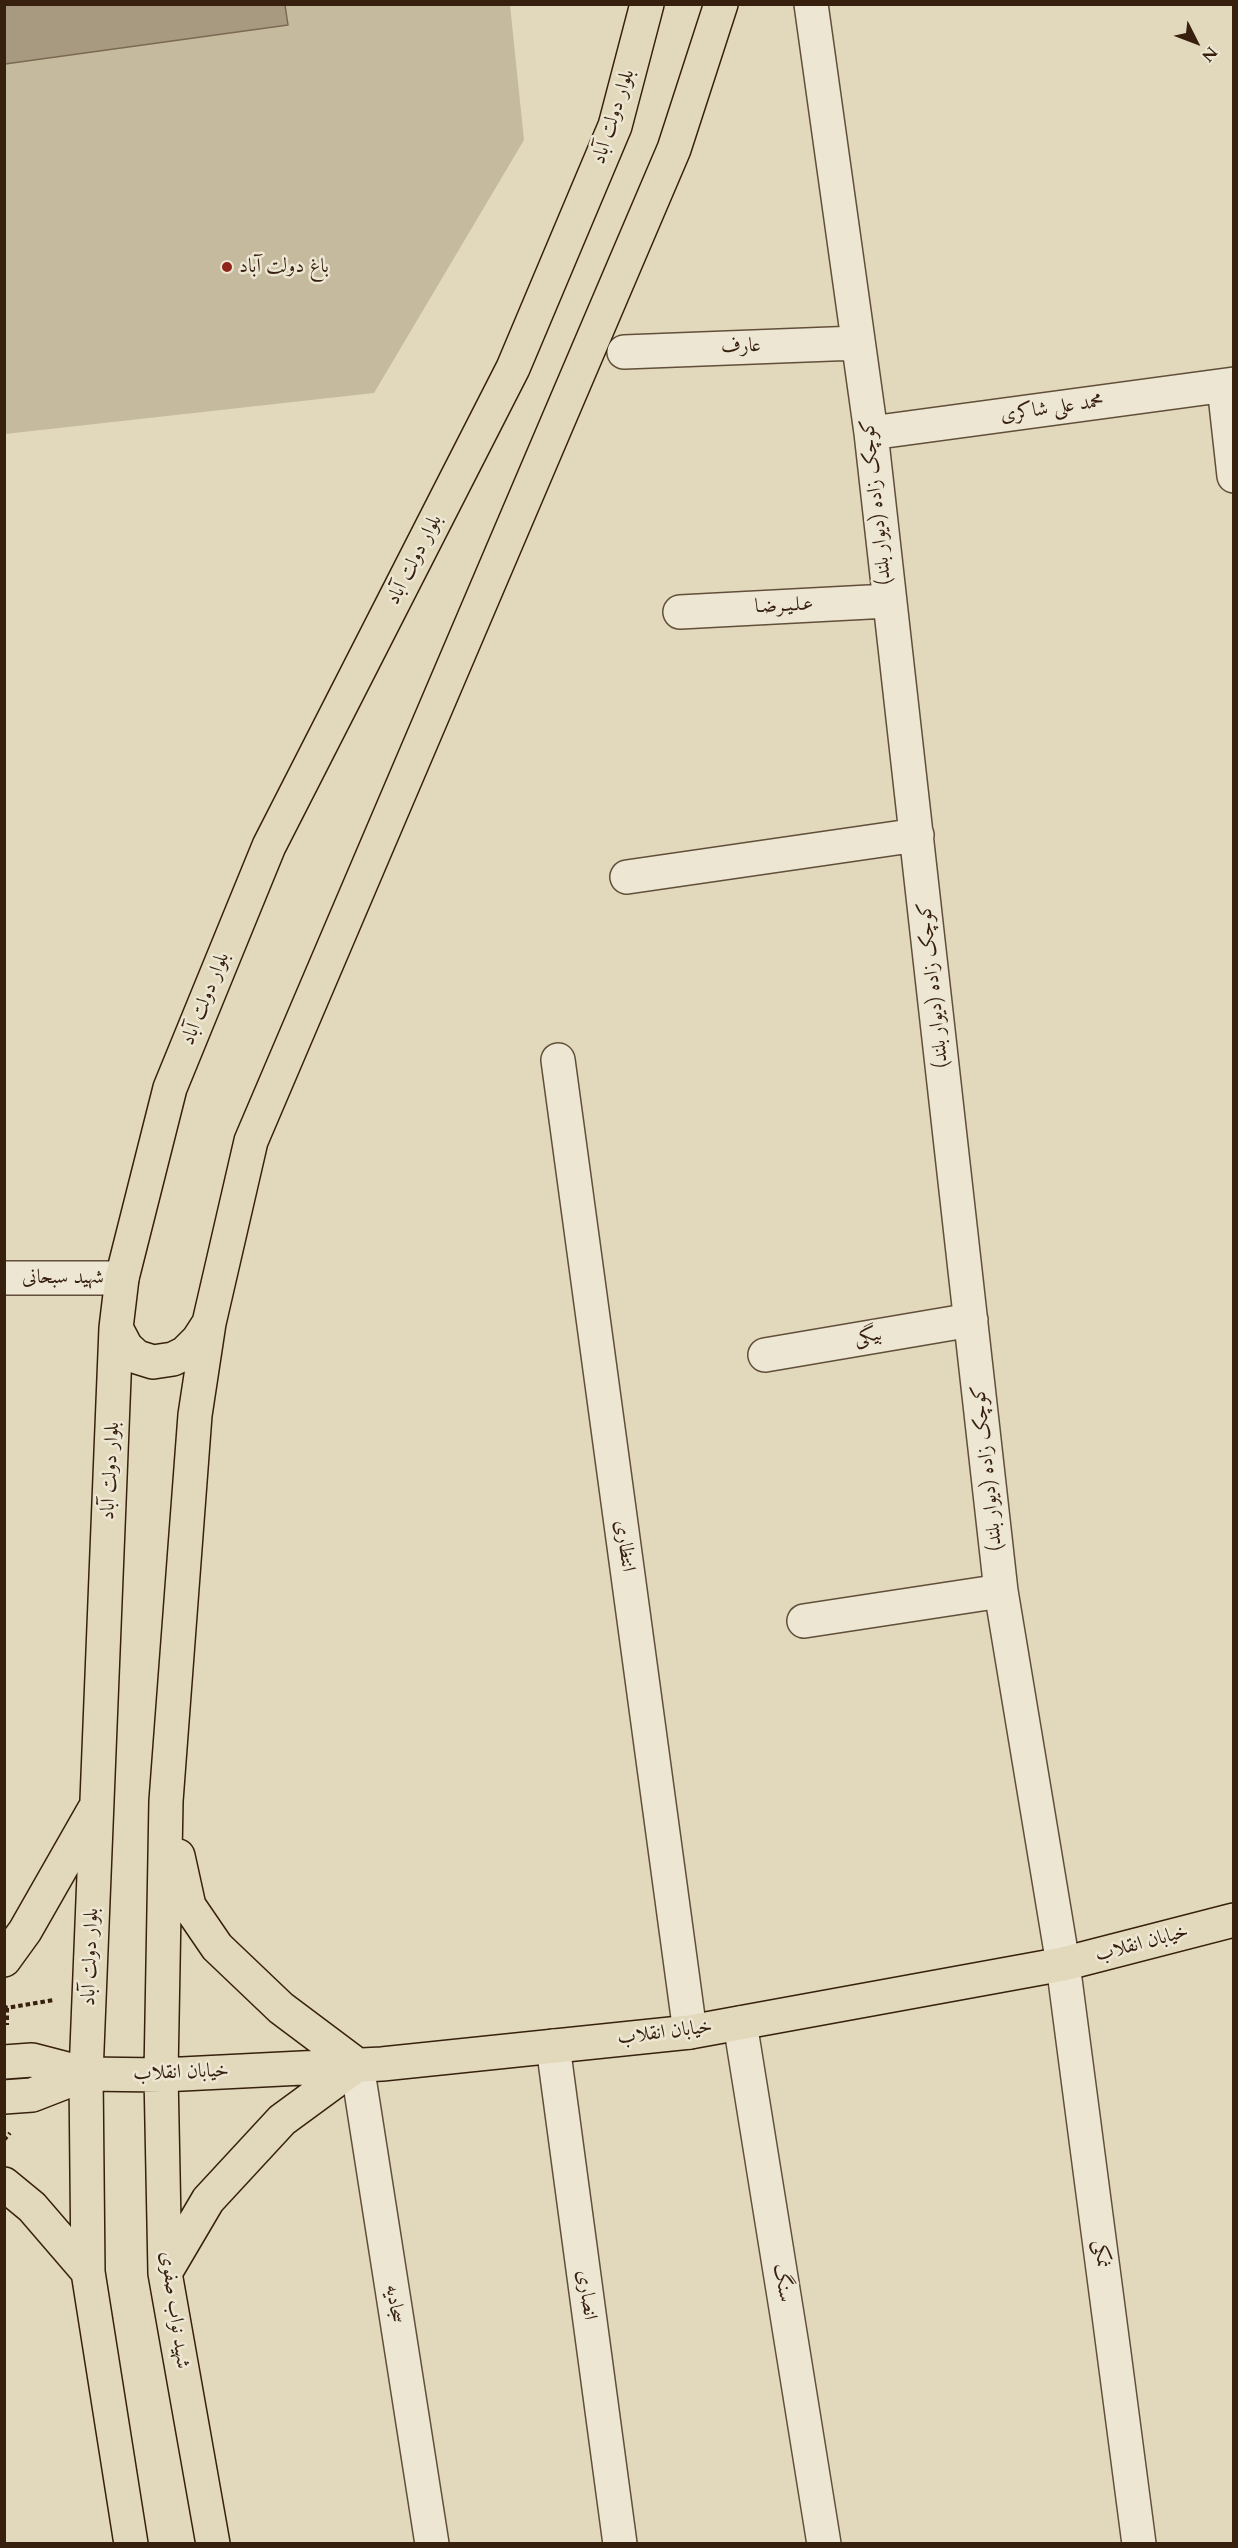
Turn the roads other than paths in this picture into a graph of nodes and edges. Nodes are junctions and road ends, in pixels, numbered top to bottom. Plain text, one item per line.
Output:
1 (647, 4) edge
2 (721, 4) edge
3 (811, 4) edge
4 (857, 343) junction
5 (624, 352) dead end
6 (1229, 385) edge
7 (871, 433) junction
8 (1233, 476) edge
9 (888, 601) junction
10 (680, 612) dead end
11 (917, 835) junction
12 (627, 877) dead end
13 (558, 1060) dead end
14 (4, 1278) edge
15 (122, 1278) junction
16 (971, 1320) junction
17 (209, 1323) junction
18 (116, 1328) junction
19 (765, 1355) dead end
20 (1001, 1591) junction
21 (804, 1621) dead end
22 (166, 1801) junction
23 (96, 1805) junction
24 (1233, 1920) edge
25 (4, 1960) edge
26 (1063, 1964) junction
27 (740, 2023) junction
28 (690, 2032) junction
29 (553, 2046) junction
30 (4, 2062) edge
31 (357, 2065) junction
32 (86, 2074) junction
33 (161, 2074) junction
34 (4, 2097) edge
35 (4, 2184) edge
36 (88, 2272) junction
37 (165, 2273) junction
38 (131, 2544) edge
39 (213, 2544) edge
40 (432, 2544) edge
41 (620, 2544) edge
42 (824, 2544) edge
43 (1139, 2544) edge

1 - 15 main road, بلوار دولت آباد
2 - 17 main road
3 - 4 street, کوچک زاده (دیوار بلند)
4 - 5 street, عارف
4 - 7 street, کوچک زاده (دیوار بلند)
6 - 7 street, محمد علی شاکری
6 - 8 street
7 - 9 street, کوچک زاده (دیوار بلند)
9 - 10 street, عـلـیـرضـا
9 - 11 street, کوچک زاده (دیوار بلند)
11 - 12 street
11 - 16 street, کوچک زاده (دیوار بلند)
13 - 28 street, انتظاری
14 - 15 street, شهید سبحانی
15 - 18 main road, بلوار دولت آباد
16 - 19 street, بیگی
16 - 20 street, کوچک زاده (دیوار بلند)
17 - 18 main road
17 - 22 main road
18 - 23 main road, بلوار دولت آباد
20 - 21 street
20 - 26 street, کوچک زاده (دیوار بلند)
22 - 31 main road
22 - 33 main road
23 - 25 main road
23 - 32 main road, بلوار دولت آباد
24 - 26 main road, خیابان انقلاب
26 - 27 main road, خیابان انقلاب
26 - 43 street, نمکی
27 - 28 main road, خیابان انقلاب
27 - 42 street, سنگ
28 - 29 main road, خیابان انقلاب
29 - 31 main road, خیابان انقلاب
29 - 41 street, انصاری
30 - 32 main road, خیابان انقلاب
31 - 33 main road, خیابان انقلاب
31 - 37 main road
31 - 40 street, سجادیه
32 - 33 main road, خیابان انقلاب
32 - 34 main road, خیابان انقلاب
32 - 36 main road
33 - 37 main road, شهید نواب صفوی
35 - 36 main road
36 - 38 main road
37 - 39 main road, شهید نواب صفوی

